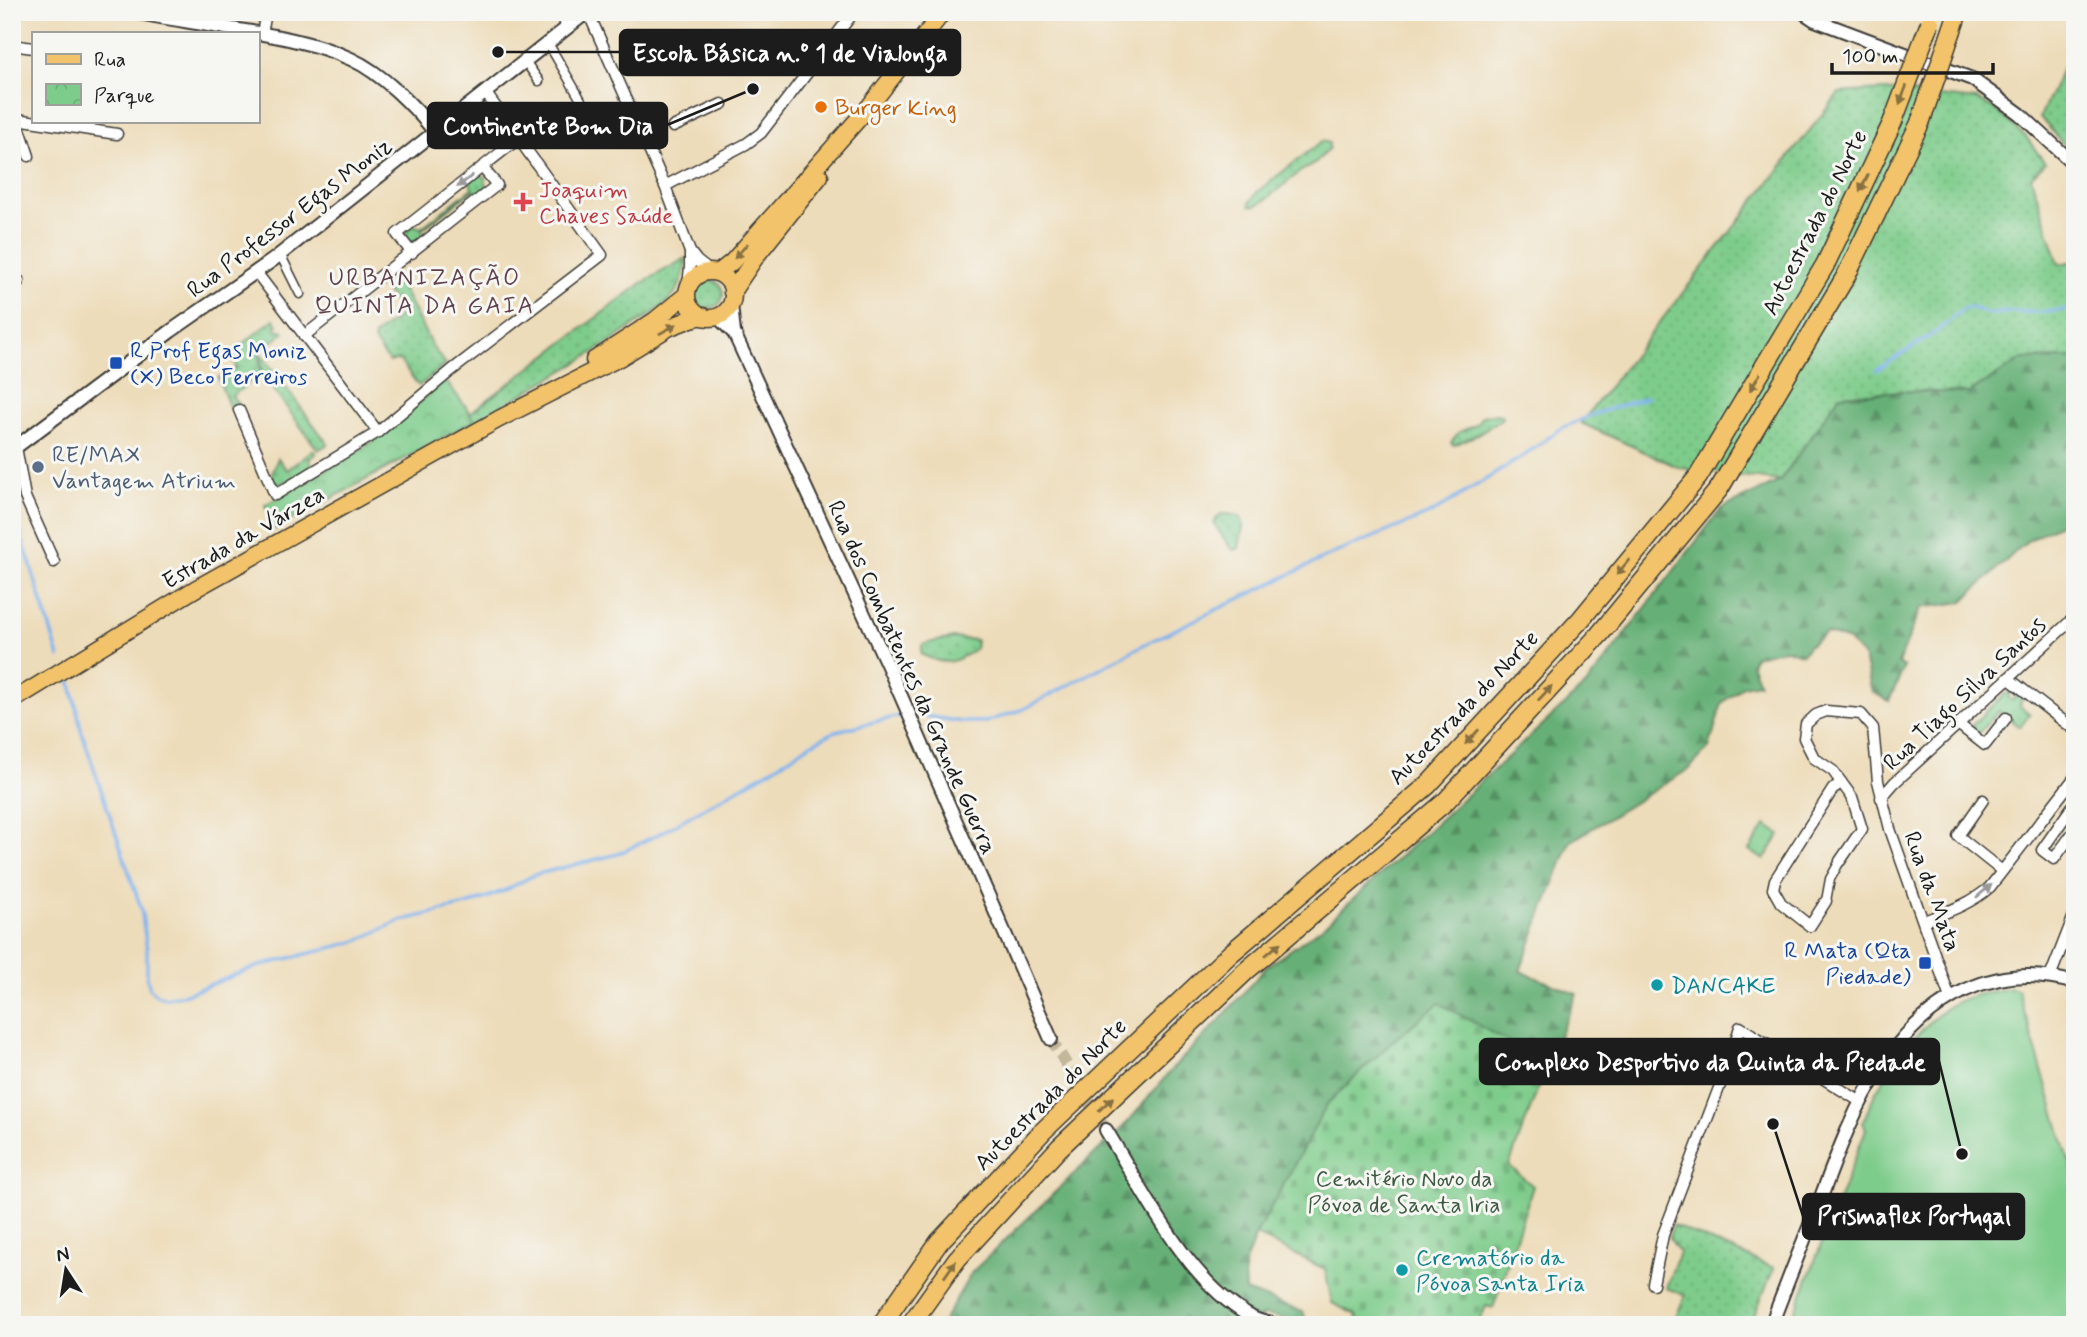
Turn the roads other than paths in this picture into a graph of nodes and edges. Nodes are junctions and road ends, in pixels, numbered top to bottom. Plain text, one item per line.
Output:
1 (132, 12) edge
2 (266, 12) edge
3 (563, 12) edge
4 (587, 12) edge
5 (854, 12) edge
6 (943, 12) edge
7 (1803, 12) edge
8 (1958, 12) edge
9 (1932, 18) edge
10 (566, 28) junction
11 (224, 30) edge
12 (243, 32) edge
13 (259, 34) edge
14 (262, 34) junction
15 (548, 43) junction
16 (12, 45) edge
17 (32, 48) edge
18 (525, 61) junction
19 (539, 81) dead end
20 (485, 92) junction
21 (581, 100) dead end
22 (722, 104) dead end
23 (12, 105) edge
24 (868, 108) junction
25 (17, 119) junction
26 (32, 121) edge
27 (37, 122) edge
28 (673, 127) tunnel mouth
29 (435, 132) junction
30 (117, 134) dead end
31 (519, 139) junction
32 (29, 156) dead end
33 (2075, 166) edge
34 (482, 167) junction
35 (665, 186) junction
36 (690, 252) junction
37 (412, 253) junction
38 (280, 254) junction
39 (256, 272) junction
40 (715, 272) junction
41 (687, 291) junction
42 (300, 294) dead end
43 (732, 298) junction
44 (710, 316) junction
45 (734, 333) junction
46 (304, 335) junction
47 (239, 410) dead end
48 (499, 419) junction
49 (378, 432) junction
50 (14, 449) edge
51 (54, 562) dead end
52 (2075, 618) edge
53 (2008, 678) junction
54 (12, 701) edge
55 (2006, 719) dead end
56 (1958, 724) junction
57 (2075, 730) edge
58 (2075, 777) edge
59 (1841, 782) junction
60 (1881, 798) junction
61 (2058, 798) junction
62 (1983, 800) dead end
63 (2073, 808) edge
64 (2075, 830) edge
65 (1840, 861) joint
66 (2002, 871) junction
67 (1826, 901) joint
68 (2075, 913) edge
69 (1924, 920) junction
70 (2050, 977) junction
71 (2075, 983) edge
72 (1950, 998) junction
73 (1051, 1039) tunnel mouth
74 (1861, 1102) junction
75 (1106, 1130) tunnel mouth
76 (1653, 1284) dead end
77 (881, 1325) edge
78 (910, 1325) edge
79 (1277, 1325) edge
80 (1771, 1325) edge

1 - 11 street
2 - 14 street
3 - 10 street
4 - 10 street, Rua Professor Egas Moniz
4 - 35 street
5 - 35 street
6 - 24 main road, Estrada da Várzea
7 - 33 street
78 -> 8 highway, Autoestrada do Norte, bridge
9 -> 77 highway, Autoestrada do Norte, bridge
10 - 15 street, Rua Professor Egas Moniz
11 - 12 street
13 - 14 street
14 - 29 street
15 - 18 street, Rua Professor Egas Moniz
15 - 21 street
16 - 17 street
18 - 19 street
18 - 20 street, Rua Professor Egas Moniz
20 - 29 street, Rua Professor Egas Moniz
20 - 31 street
22 - 28 street
23 - 25 street
24 -> 40 main road, Estrada da Várzea
24 - 43 main road, Estrada da Várzea
25 - 26 street
25 - 32 street
27 - 30 street
29 - 38 street, Rua Professor Egas Moniz
31 - 34 street
31 - 49 street
34 - 37 street
34 -> 37 street
35 - 36 street
36 - 40 street
36 - 41 street
37 - 46 street
38 - 39 street, Rua Professor Egas Moniz
38 - 42 street
39 - 46 street
39 - 50 street, Rua Professor Egas Moniz
40 - 41 main road, Estrada da Várzea
40 - 43 main road
41 - 44 main road
41 - 48 main road, Estrada da Várzea
43 - 44 main road, Estrada da Várzea
43 - 45 street, Rua dos Combatentes da Grande Guerra
44 - 45 street, Rua dos Combatentes da Grande Guerra
48 -> 44 main road, Estrada da Várzea
45 - 73 street, Rua dos Combatentes da Grande Guerra
46 - 49 street
47 - 49 street
48 - 54 main road, Estrada da Várzea
50 - 51 street
52 - 53 street, Rua Tiago Silva Santos
53 - 56 street, Rua Tiago Silva Santos
53 - 57 street
55 - 56 street
56 - 60 street, Rua Tiago Silva Santos
58 - 61 street
59 - 60 street, Rua da Mata
59 - 65 street
59 - 67 street
60 - 69 street, Rua da Mata
61 - 63 street
61 - 66 street
62 - 66 street
63 - 64 street
65 - 67 street
69 -> 66 street
68 - 70 street
69 - 72 street, Rua da Mata
70 - 71 street
70 - 72 street
72 - 74 street
74 - 76 street
74 - 80 street
75 - 79 street

